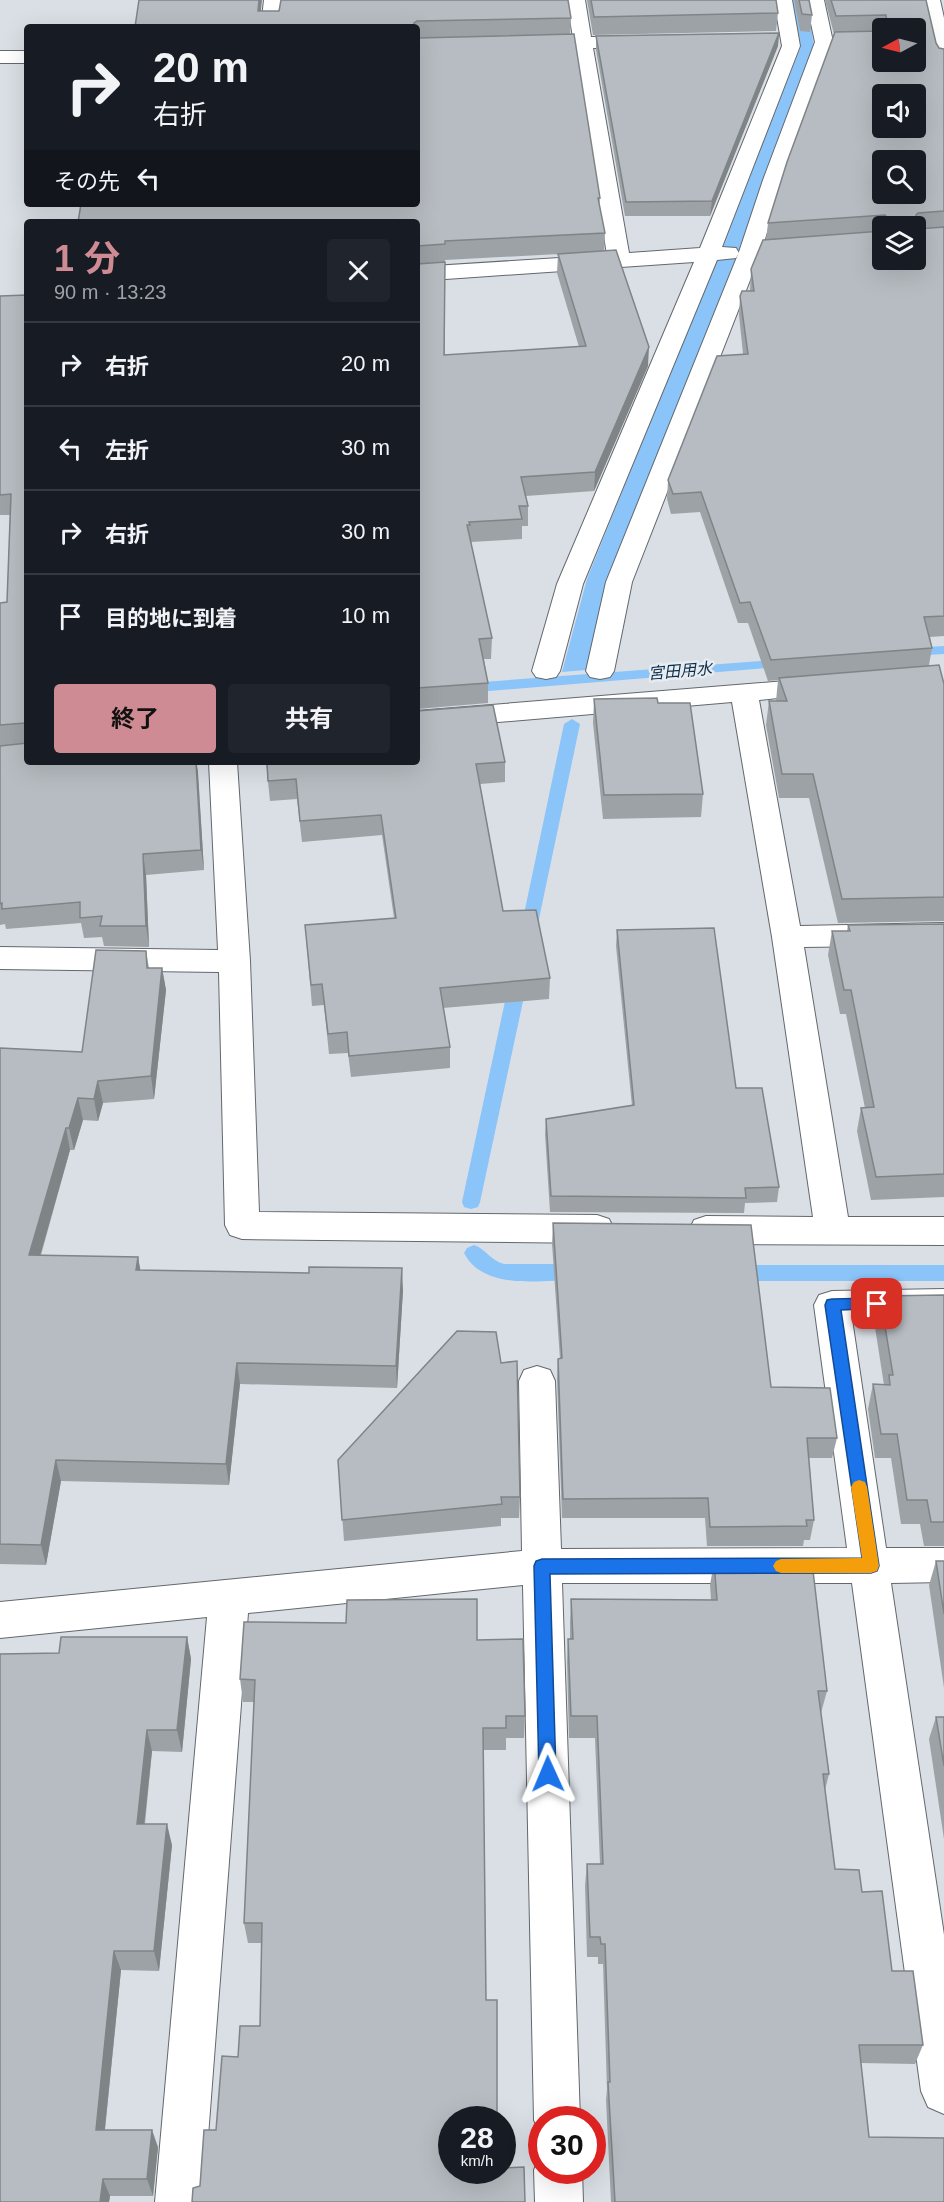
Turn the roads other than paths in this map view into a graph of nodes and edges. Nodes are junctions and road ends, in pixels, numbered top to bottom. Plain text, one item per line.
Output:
1 (273, 0) edge
2 (576, 0) edge
3 (783, 0) edge
4 (815, 0) edge
5 (931, 0) edge
6 (270, 24) edge
7 (790, 38) junction
8 (936, 38) edge
9 (767, 39) edge
10 (664, 41) edge
11 (847, 41) edge
12 (824, 42) junction
13 (584, 43) junction
14 (512, 45) edge
15 (0, 57) edge
16 (24, 57) edge
17 (944, 60) edge
18 (760, 251) junction
19 (708, 255) junction
20 (619, 260) junction
21 (420, 274) edge
22 (546, 671) dead end
23 (600, 671) dead end
24 (850, 684) edge
25 (744, 692) junction
26 (420, 720) edge
27 (223, 765) edge
28 (944, 934) edge
29 (787, 938) junction
30 (0, 958) edge
31 (234, 961) junction
32 (632, 1229) edge
33 (680, 1230) edge
34 (833, 1231) junction
35 (944, 1231) edge
36 (944, 1303) edge
37 (537, 1381) dead end
38 (944, 1565) edge
39 (542, 1566) junction
40 (871, 1566) junction
41 (229, 1598) junction
42 (0, 1620) edge
43 (944, 2091) edge
44 (556, 2106) edge
45 (558, 2184) edge
46 (179, 2202) edge
47 (559, 2202) edge

1 - 6 street
2 - 13 street
3 - 7 street
4 - 12 street
5 - 8 street
7 - 9 street
7 - 12 street
7 - 19 street
8 - 17 street
10 - 13 street
11 - 12 street
12 - 18 street
13 - 14 street
13 - 20 street
15 - 16 street
18 - 19 street
18 - 23 street
19 - 20 street
19 - 22 street
20 - 21 street
24 - 25 street
25 - 26 street
25 - 29 street
27 - 31 street
28 - 29 street
29 - 34 street
30 - 31 street
31 - 32 street
33 - 34 street
34 - 35 street
36 - 40 street
37 - 39 street
38 - 40 street
39 - 40 street
39 - 41 street
39 - 44 street
40 - 43 street
41 - 42 street
41 - 46 street
45 - 47 street

